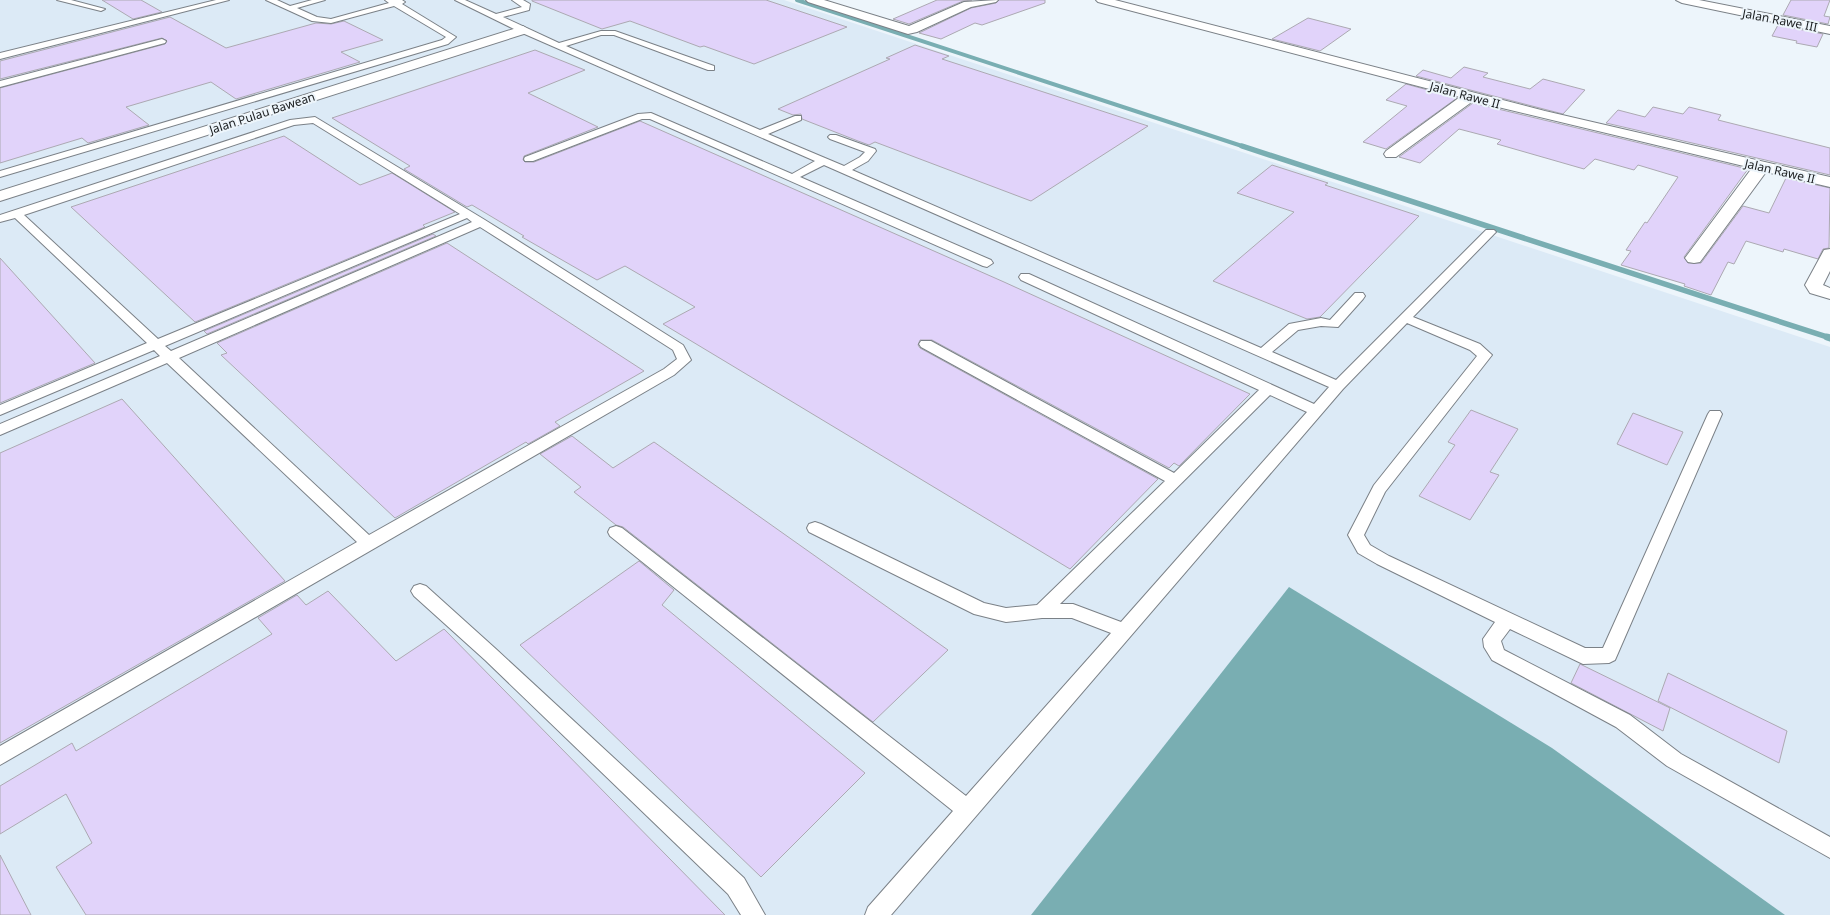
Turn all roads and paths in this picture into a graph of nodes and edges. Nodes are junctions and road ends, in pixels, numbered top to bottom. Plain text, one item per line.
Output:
1 (61, 0) edge
2 (224, 0) edge
3 (271, 0) edge
4 (321, 0) edge
5 (410, 0) edge
6 (460, 0) edge
7 (516, 0) edge
8 (812, 0) edge
9 (992, 0) edge
10 (1102, 0) edge
11 (1682, 0) edge
12 (1748, 1) dead end
13 (393, 2) edge
14 (1704, 2) edge
15 (289, 8) junction
16 (100, 9) dead end
17 (1740, 12) junction
18 (496, 17) junction
19 (1828, 26) edge
20 (523, 30) junction
21 (162, 41) dead end
22 (560, 44) junction
23 (0, 56) edge
24 (711, 68) dead end
25 (0, 84) edge
26 (1471, 96) junction
27 (798, 118) dead end
28 (760, 133) junction
29 (833, 137) dead end
30 (1391, 154) dead end
31 (529, 159) dead end
32 (824, 160) junction
33 (1762, 166) junction
34 (845, 170) junction
35 (0, 174) edge
36 (793, 178) junction
37 (1830, 182) edge
38 (0, 196) edge
39 (17, 214) junction
40 (468, 214) junction
41 (0, 219) edge
42 (481, 222) junction
43 (1490, 232) dead end
44 (1830, 254) edge
45 (1694, 258) dead end
46 (987, 263) dead end
47 (1025, 277) dead end
48 (1830, 294) edge
49 (1359, 296) dead end
50 (1405, 318) junction
51 (926, 344) dead end
52 (157, 345) junction
53 (1263, 354) junction
54 (170, 357) junction
55 (1338, 386) junction
56 (1268, 389) junction
57 (0, 410) edge
58 (1316, 411) junction
59 (1715, 414) dead end
60 (0, 430) edge
61 (1175, 480) junction
62 (815, 528) dead end
63 (616, 532) dead end
64 (368, 543) junction
65 (420, 591) dead end
66 (1042, 611) junction
67 (1507, 620) junction
68 (1124, 631) junction
69 (0, 756) edge
70 (968, 810) junction
71 (1830, 848) edge
72 (754, 915) edge
73 (876, 915) edge

1 - 16 lane
2 - 23 lane
3 - 15 lane
4 - 15 lane
5 - 13 lane
6 - 18 lane
7 - 18 lane
8 - 9 street
10 - 26 street, Jalan Rawe II
11 - 14 street, Jalan Rawe III
12 - 17 street
13 - 15 lane
13 - 35 lane
14 - 17 street, Jalan Rawe III
17 - 19 street, Jalan Rawe III
18 - 20 lane
20 - 22 lane
20 - 38 street, Jalan Pulau Bawean
21 - 25 lane
22 - 24 lane
22 - 28 lane
26 - 30 street
26 - 33 street, Jalan Rawe II
27 - 28 lane
28 - 32 lane
29 - 34 lane
31 - 36 lane
32 - 34 lane
32 - 36 lane
33 - 37 street, Jalan Rawe II
33 - 45 street
34 - 53 lane
36 - 46 lane
39 - 40 lane
39 - 41 lane
39 - 52 lane
40 - 42 lane
40 - 52 lane
42 - 54 lane
42 - 64 lane
43 - 50 lane
44 - 48 street
47 - 56 lane
49 - 53 lane
50 - 55 lane
50 - 67 lane
51 - 61 lane
52 - 54 lane
52 - 57 lane
53 - 55 lane
54 - 60 lane
54 - 64 lane
55 - 58 lane
56 - 58 lane
56 - 61 lane
58 - 68 lane
59 - 67 lane
61 - 66 lane
62 - 66 lane
63 - 70 lane
64 - 69 lane
65 - 72 lane
66 - 68 lane
67 - 71 lane
68 - 70 lane
70 - 73 lane

